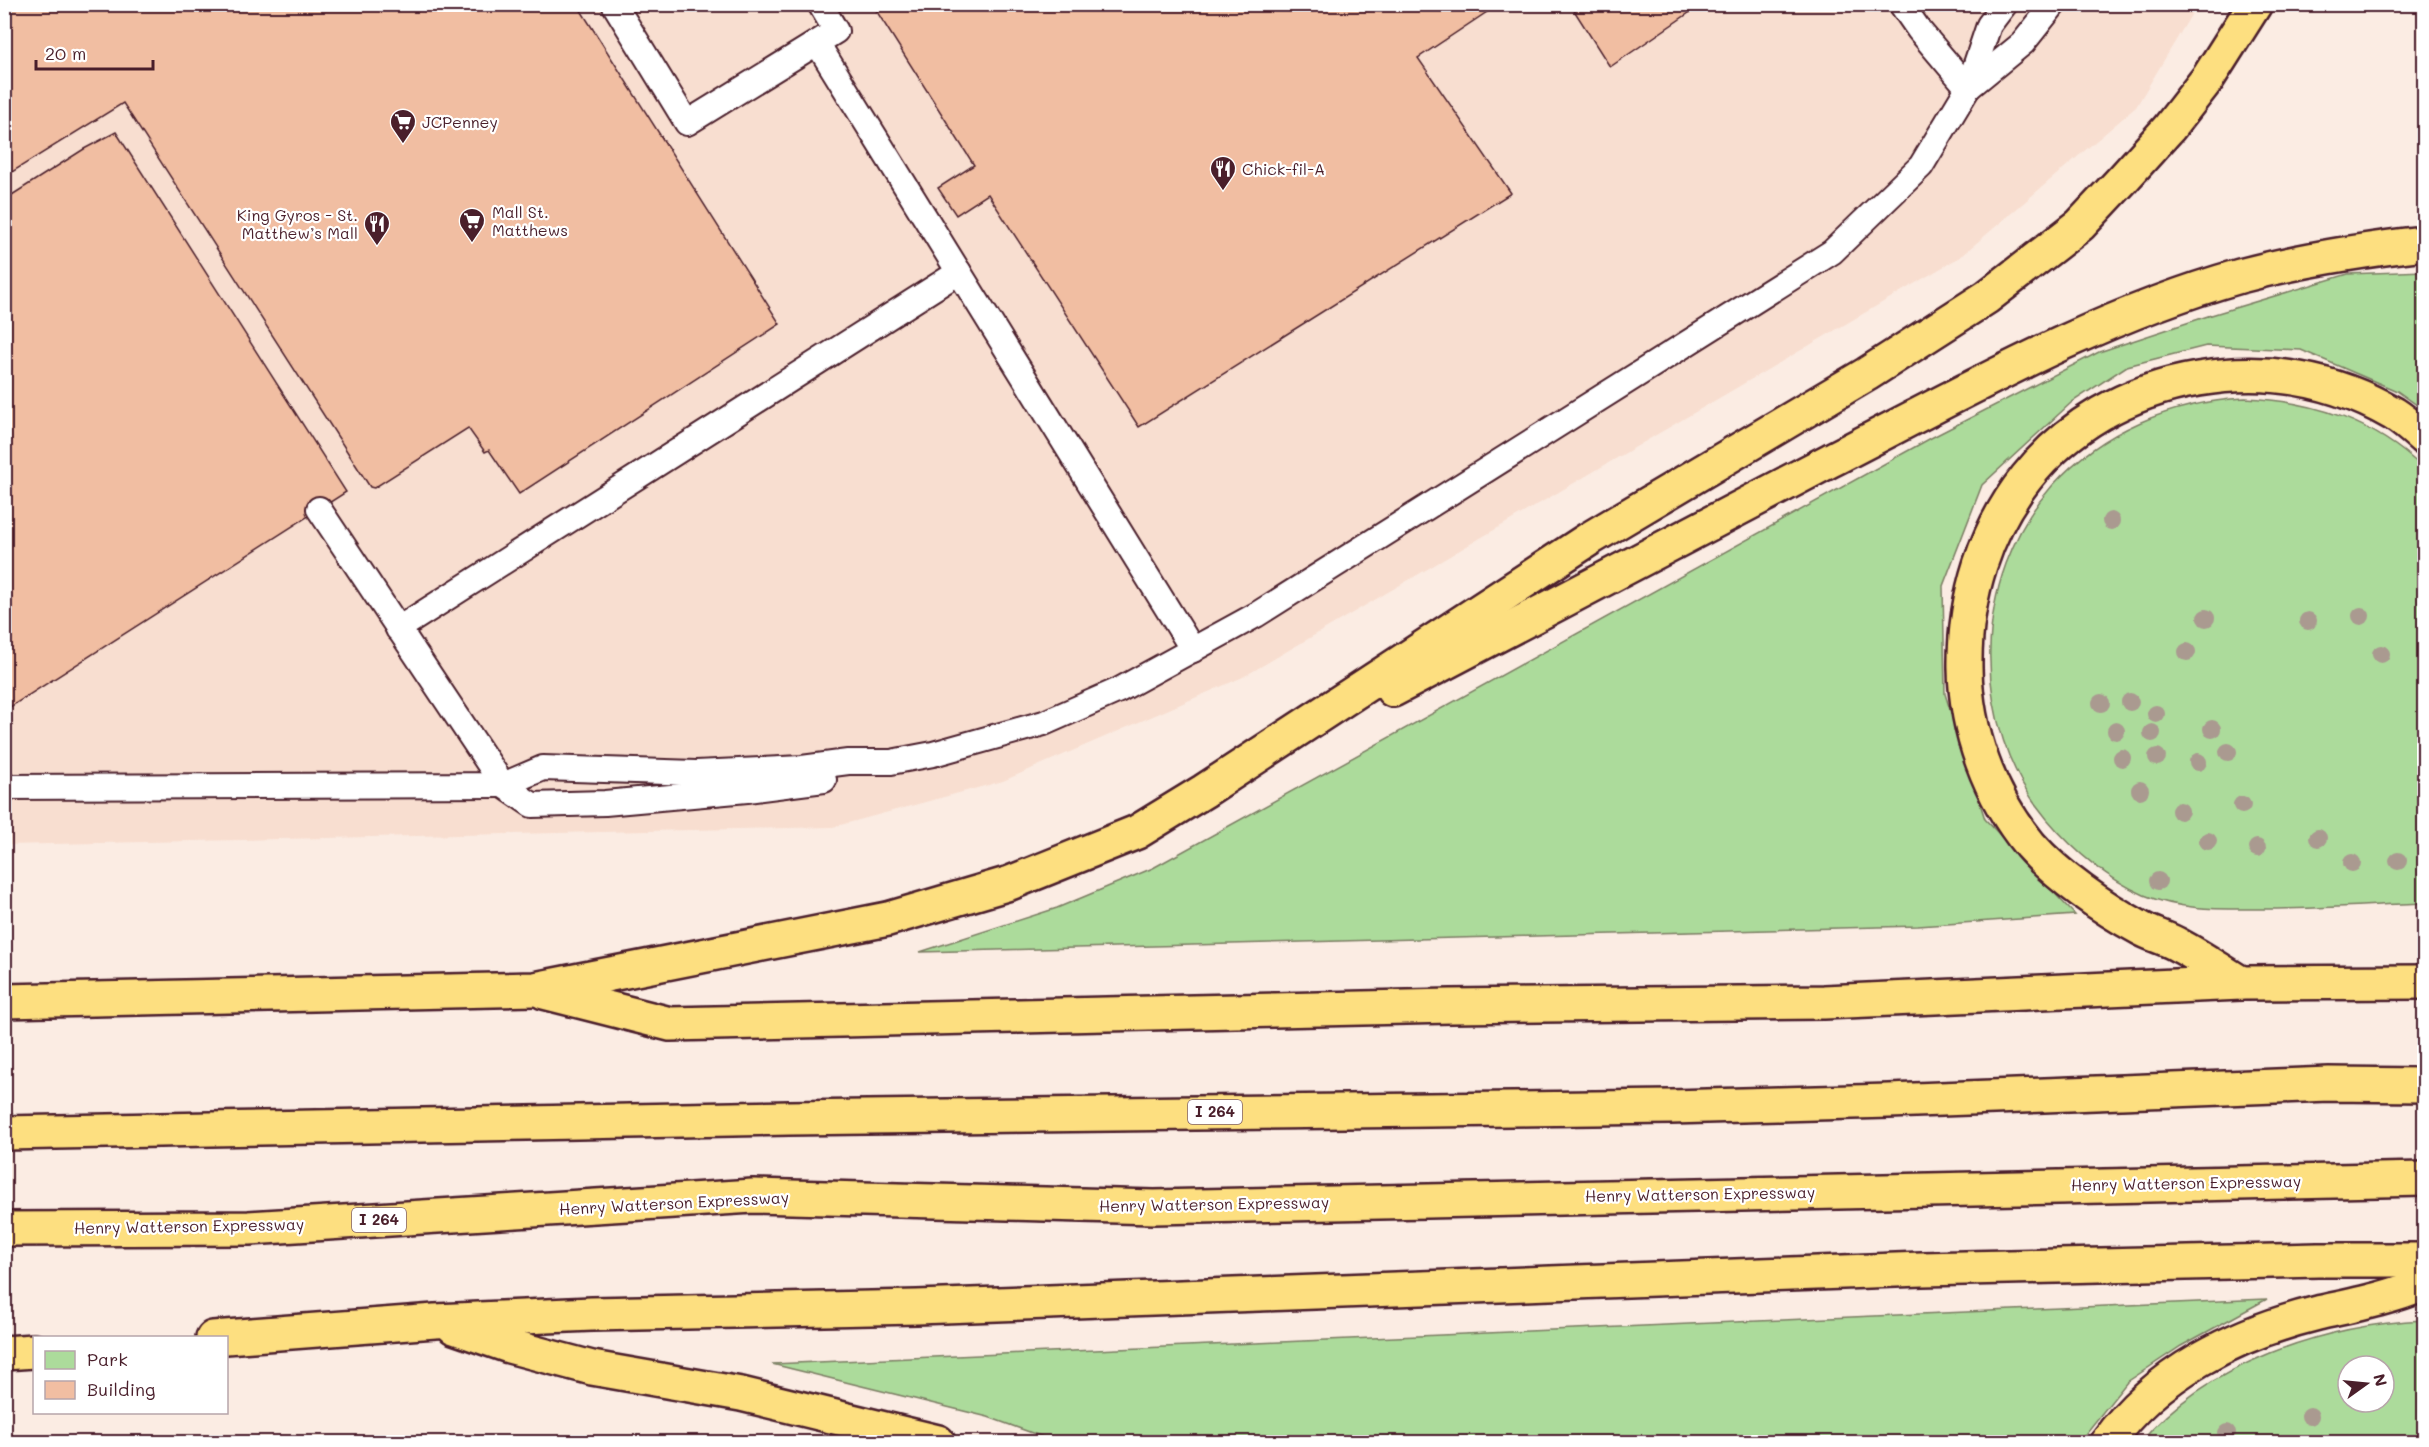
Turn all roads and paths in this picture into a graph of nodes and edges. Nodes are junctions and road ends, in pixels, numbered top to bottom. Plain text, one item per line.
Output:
1 (614, 4) edge
2 (820, 4) edge
3 (1901, 4) edge
4 (2005, 4) edge
5 (2054, 4) edge
6 (2255, 4) edge
7 (817, 43) junction
8 (1968, 88) junction
9 (2417, 244) edge
10 (958, 272) junction
11 (2424, 438) edge
12 (319, 509) dead end
13 (398, 629) junction
14 (1193, 650) junction
15 (891, 762) junction
16 (503, 785) junction
17 (4, 788) edge
18 (1204, 791) junction
19 (2424, 982) edge
20 (2241, 983) junction
21 (535, 989) junction
22 (4, 1001) edge
23 (2424, 1084) edge
24 (4, 1133) edge
25 (2424, 1179) edge
26 (4, 1229) edge
27 (2424, 1260) edge
28 (2424, 1284) edge
29 (435, 1321) junction
30 (228, 1337) edge
31 (33, 1351) edge
32 (4, 1353) edge
33 (938, 1443) edge
34 (2107, 1443) edge

1 - 7 lane
2 - 7 lane
3 - 8 lane
4 - 8 lane
5 - 8 lane
6 - 18 highway
7 - 10 lane
8 - 14 lane
9 - 18 highway
10 - 13 lane
10 - 14 lane
11 - 20 highway
12 - 13 lane
13 - 16 lane
14 - 15 lane
15 - 16 lane
15 - 16 lane
16 - 17 lane
18 - 21 highway
19 - 20 highway
20 - 21 highway
21 - 22 highway
23 - 24 highway, I 264
25 - 26 highway, Henry Watterson Expressway / I 264
27 - 29 highway
28 - 34 highway
29 - 30 highway
29 - 33 highway
31 - 32 highway

